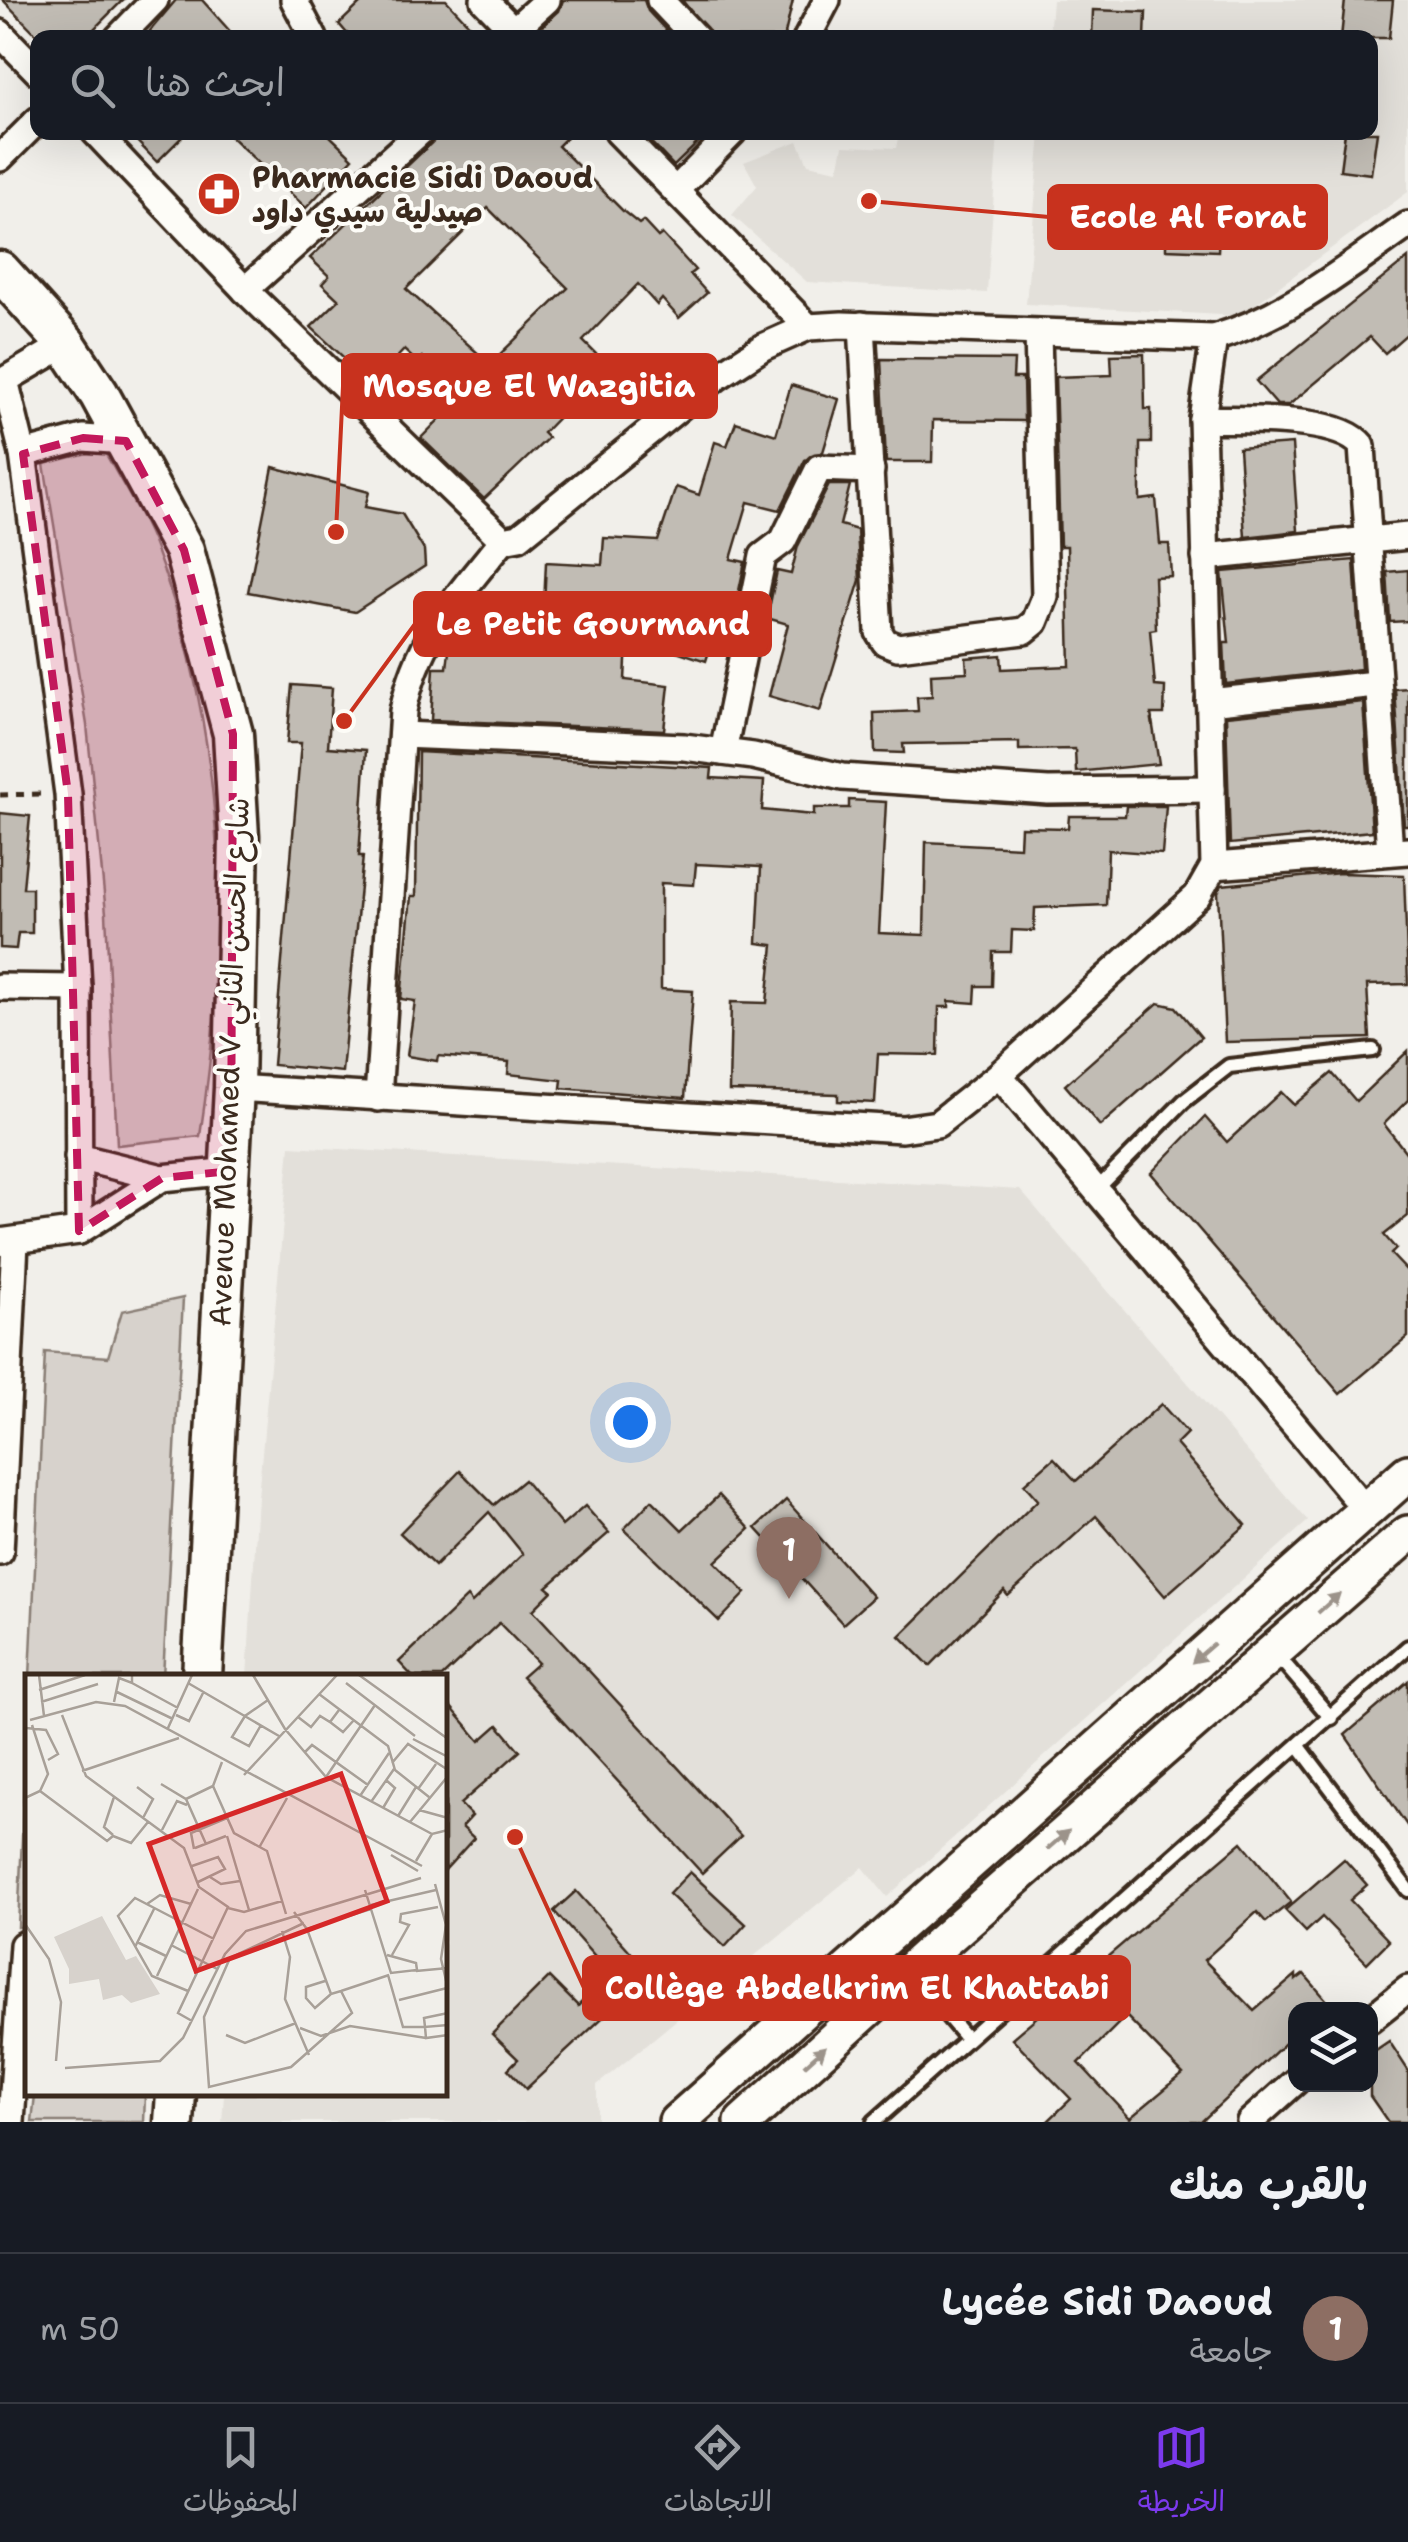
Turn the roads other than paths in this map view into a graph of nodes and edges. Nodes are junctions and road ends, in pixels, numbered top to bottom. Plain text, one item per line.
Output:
1 (155, 0) edge
2 (294, 0) edge
3 (484, 0) edge
4 (548, 0) edge
5 (660, 0) edge
6 (828, 0) edge
7 (126, 30) edge
8 (310, 30) edge
9 (509, 30) edge
10 (518, 30) edge
11 (688, 30) edge
12 (812, 30) edge
13 (0, 32) edge
14 (30, 64) edge
15 (30, 128) edge
16 (103, 140) edge
17 (407, 140) edge
18 (626, 140) edge
19 (725, 140) edge
20 (0, 158) edge
21 (676, 190) junction
22 (1408, 225) edge
23 (0, 271) edge
24 (246, 290) junction
25 (862, 325) junction
26 (808, 327) junction
27 (1038, 333) junction
28 (1214, 338) junction
29 (66, 344) junction
30 (3, 376) edge
31 (1202, 419) junction
32 (126, 441) junction
33 (23, 454) junction
34 (871, 470) junction
35 (1408, 536) edge
36 (1366, 538) junction
37 (502, 540) junction
38 (1205, 558) junction
39 (1375, 684) junction
40 (1210, 702) junction
41 (402, 735) junction
42 (722, 752) junction
43 (1212, 789) junction
44 (1399, 852) edge
45 (1214, 866) junction
46 (0, 987) edge
47 (78, 988) junction
48 (1373, 1050) dead end
49 (999, 1075) junction
50 (234, 1088) junction
51 (378, 1098) junction
52 (78, 1157) junction
53 (231, 1171) junction
54 (162, 1178) junction
55 (1096, 1190) junction
56 (80, 1231) junction
57 (8, 1242) edge
58 (1408, 1474) edge
59 (1366, 1510) junction
60 (1400, 1541) edge
61 (0, 1552) edge
62 (1408, 1647) edge
63 (1274, 1652) junction
64 (202, 1674) edge
65 (1331, 1718) junction
66 (1298, 1746) junction
67 (1408, 1890) edge
68 (17, 1945) edge
69 (909, 1971) junction
70 (1408, 1989) edge
71 (1378, 2013) edge
72 (966, 2038) junction
73 (1288, 2088) edge
74 (176, 2097) edge
75 (12, 2122) edge
76 (174, 2122) edge
77 (677, 2122) edge
78 (744, 2122) edge
79 (874, 2122) edge
80 (1250, 2122) edge

1 - 7 street
2 - 8 street
3 - 9 street
4 - 10 street
5 - 11 street
6 - 12 street
13 - 14 street
15 - 20 street
16 - 24 street
17 - 24 street
18 - 21 street
19 - 21 street
21 - 26 street
22 - 28 street
23 - 29 main road, Avenue Mohamed V شارع الحسن الثاني
24 - 37 street
25 - 26 street
25 - 27 street
25 - 34 street
26 - 37 street
27 - 28 street
27 - 34 street
28 - 31 street
29 - 30 street
29 - 32 main road, Avenue Mohamed V شارع الحسن الثاني
30 - 33 street
31 - 36 street
31 - 38 street
32 - 33 street
32 - 50 main road, Avenue Mohamed V شارع الحسن الثاني
33 - 47 street
34 - 42 street
35 - 36 street
36 - 38 street
36 - 39 street
37 - 41 street
38 - 40 street
39 - 40 street
39 - 44 street
40 - 43 street
41 - 42 street
41 - 51 street
42 - 43 street
43 - 45 street
44 - 45 street
45 - 49 street
46 - 47 street
47 - 52 street
48 - 55 lane
49 - 51 street
49 - 55 street
50 - 51 street
50 - 53 main road, Avenue Mohamed V شارع الحسن الثاني
52 - 54 street
52 - 56 street
53 - 54 street
53 - 64 main road, Avenue Mohamed V شارع الحسن الثاني
54 - 56 street
55 - 59 street
56 - 57 street
57 - 61 street
58 - 59 main road
59 - 60 main road
59 -> 77 main road
63 -> 60 main road
62 - 65 lane
63 - 65 lane
69 -> 63 main road
65 - 66 lane
66 - 67 lane
66 - 72 lane
68 - 75 street
69 - 72 lane
78 -> 69 main road
70 - 71 street
72 - 79 lane
73 - 80 street
74 - 76 main road

